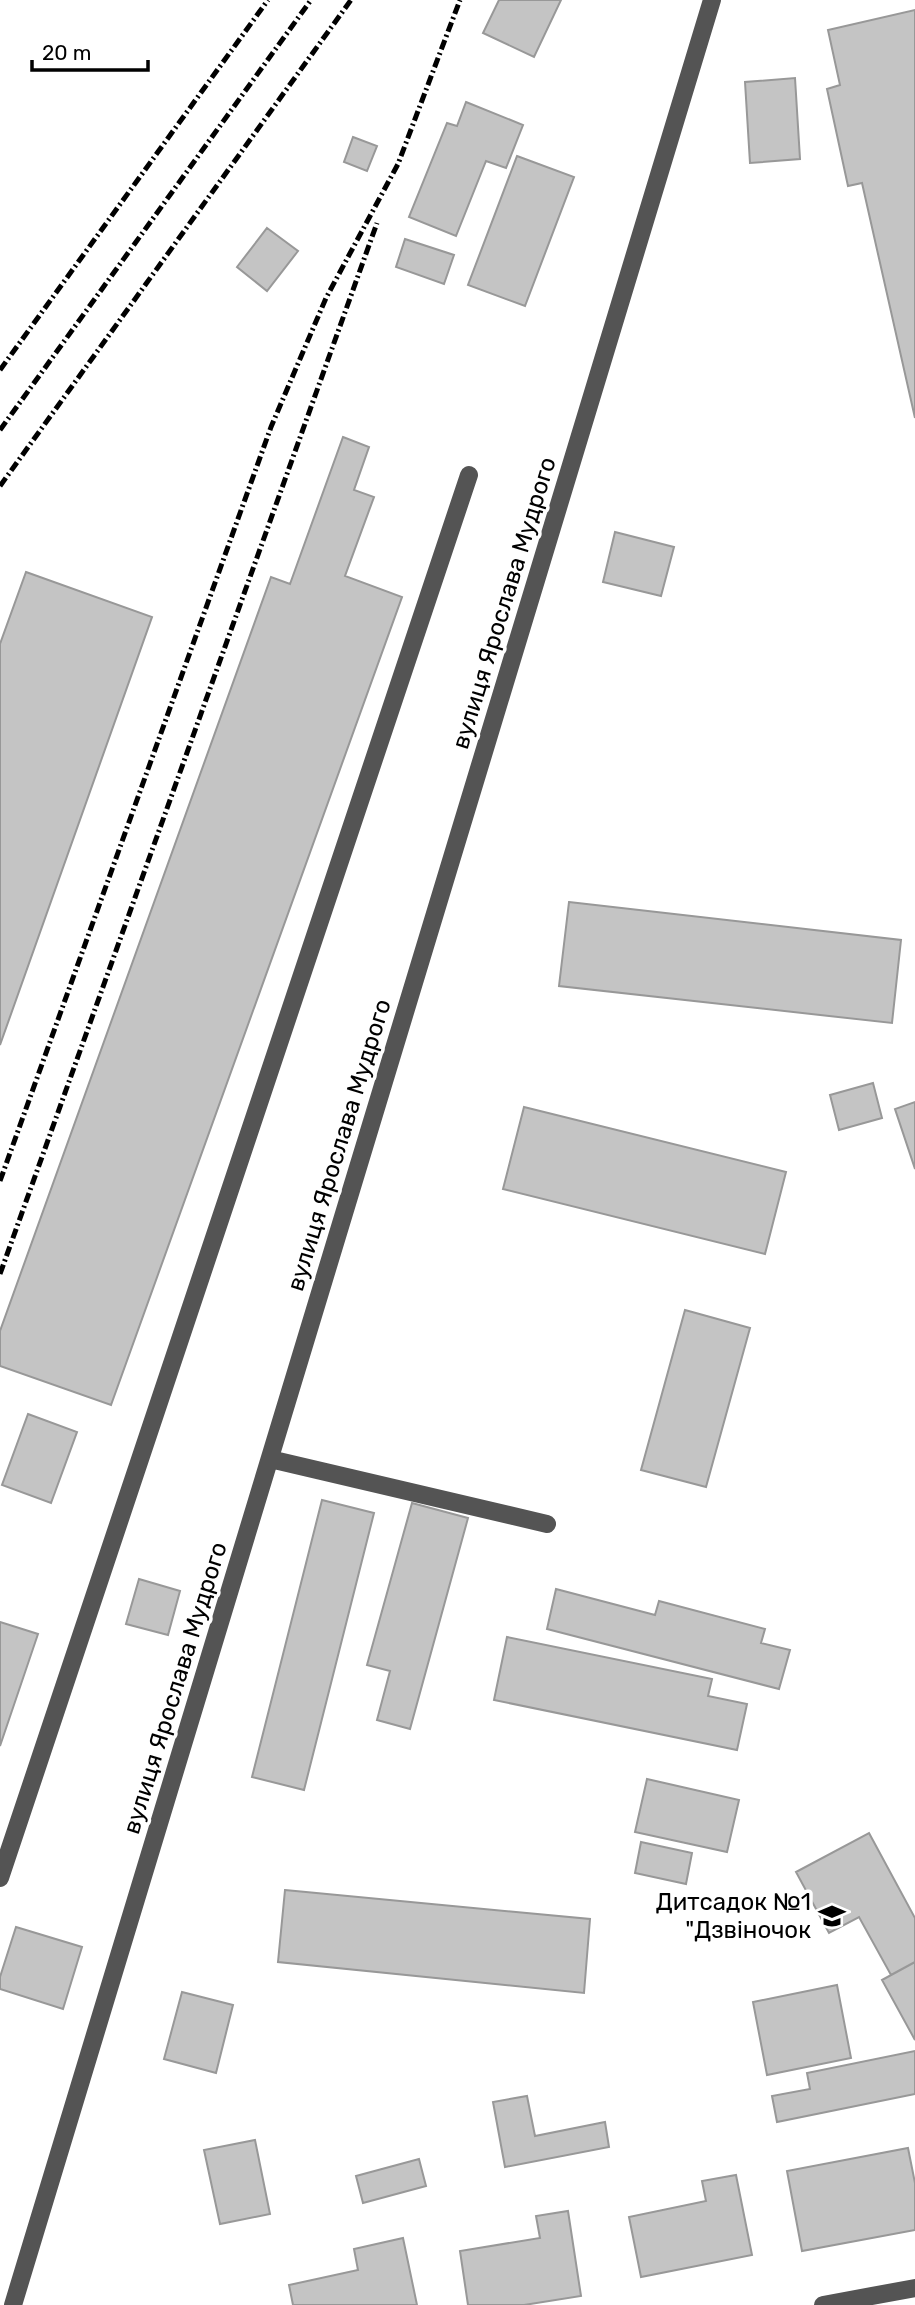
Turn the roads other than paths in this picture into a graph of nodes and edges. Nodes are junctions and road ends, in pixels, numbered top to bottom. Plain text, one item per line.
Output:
1 (712, 0) edge
2 (469, 475) dead end
3 (270, 1459) junction
4 (547, 1524) dead end
5 (0, 1878) edge
6 (915, 2288) edge
7 (13, 2305) edge
8 (823, 2305) edge

1 - 3 street, вулиця Ярослава Мудрого
2 - 5 street
3 - 4 street
3 - 7 street, вулиця Ярослава Мудрого
6 - 8 street

